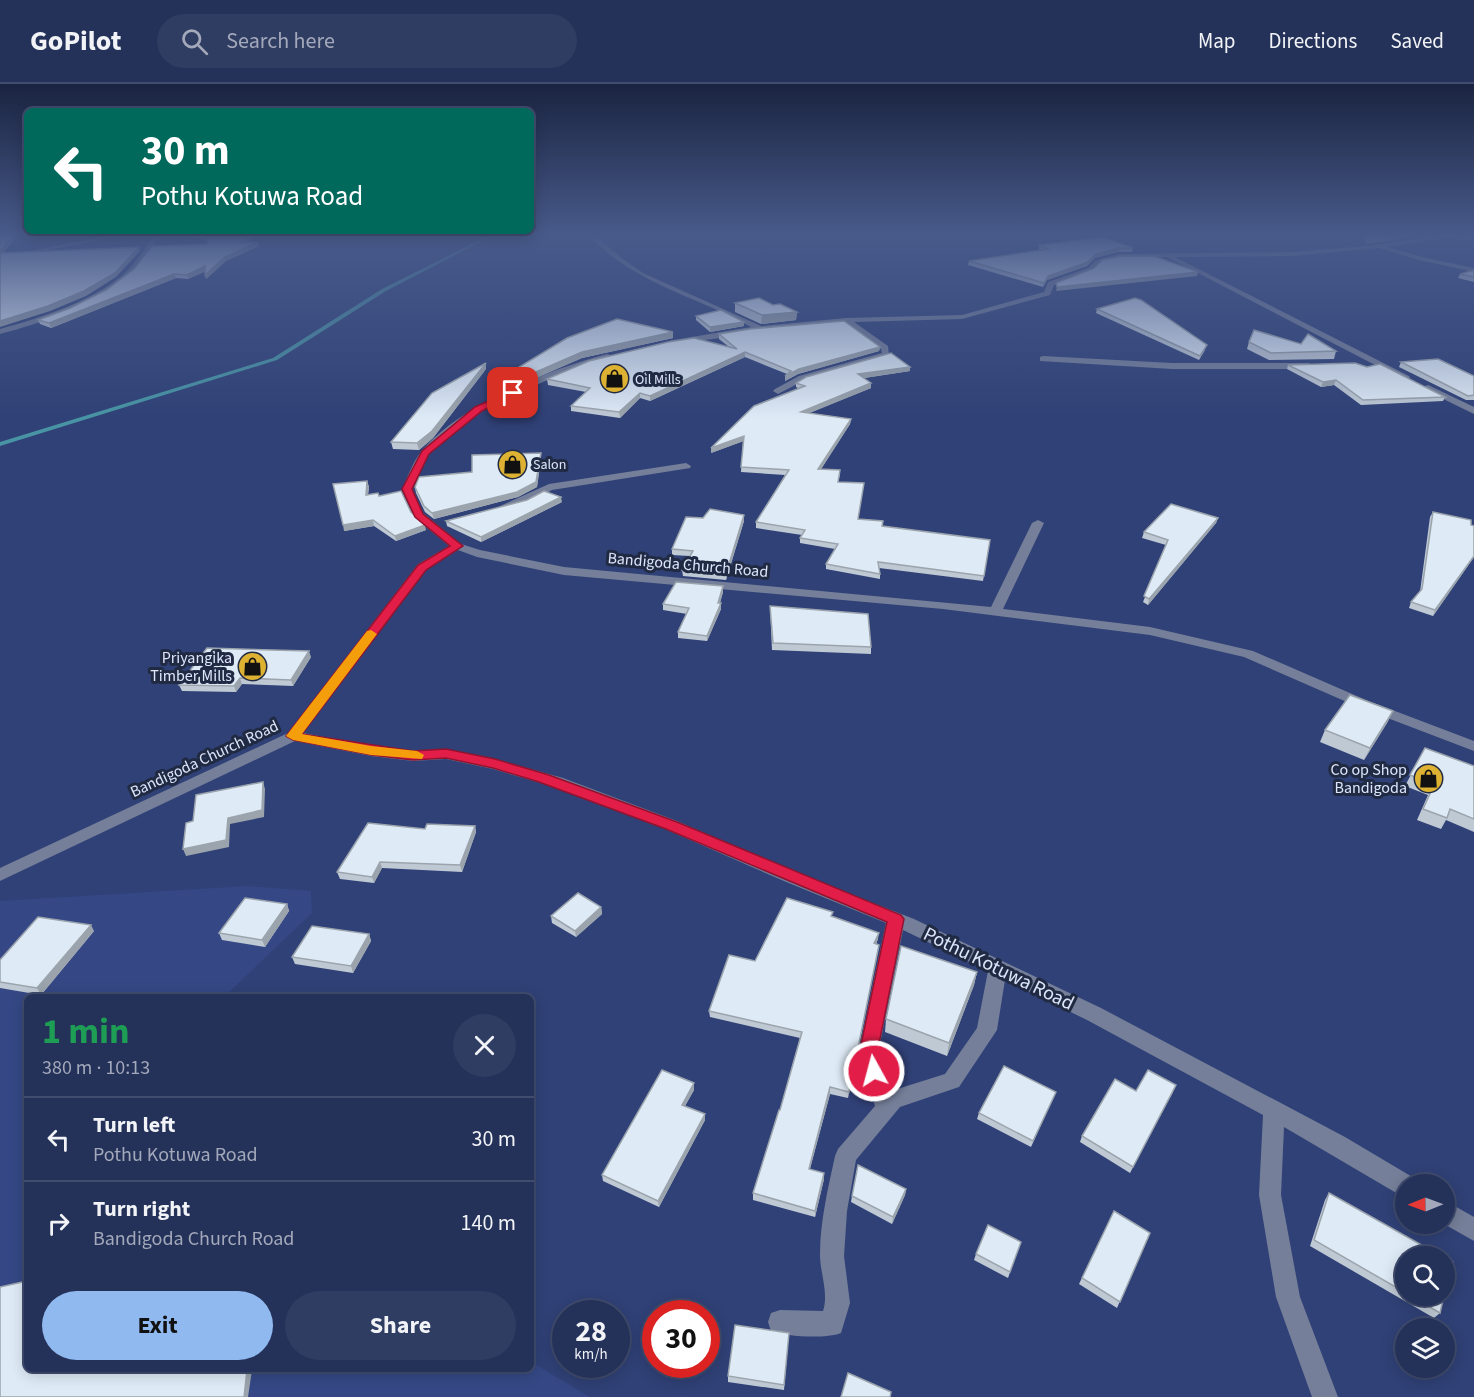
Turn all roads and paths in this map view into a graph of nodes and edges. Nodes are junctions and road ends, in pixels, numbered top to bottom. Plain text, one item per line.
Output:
1 (97, 295) edge
2 (690, 295) edge
3 (1040, 295) edge
4 (1244, 295) edge
5 (846, 320) junction
6 (760, 329) junction
7 (0, 332) edge
8 (668, 343) edge
9 (616, 355) edge
10 (1043, 358) dead end
11 (1375, 362) junction
12 (1351, 363) edge
13 (1315, 366) edge
14 (778, 391) dead end
15 (1474, 411) edge
16 (686, 466) dead end
17 (496, 509) edge
18 (1038, 523) dead end
19 (457, 546) junction
20 (996, 611) junction
21 (293, 736) junction
22 (1474, 746) edge
23 (0, 875) edge
24 (896, 919) junction
25 (998, 968) junction
26 (885, 1106) junction
27 (1274, 1110) junction
28 (1395, 1179) edge
29 (1455, 1218) edge
30 (1474, 1230) edge
31 (780, 1322) dead end
32 (1324, 1397) edge

1 - 7 street
2 - 6 street
3 - 5 street
4 - 11 street
5 - 6 street
5 - 14 street
6 - 8 street
9 - 19 street
10 - 13 street
11 - 12 street
11 - 15 street
16 - 17 street
18 - 20 street
19 - 20 street, Bandigoda Church Road
19 - 21 street, Bandigoda Church Road
20 - 22 street, Bandigoda Church Road
21 - 23 street, Bandigoda Church Road
21 - 24 street, Pothu Kotuwa Road
24 - 25 street, Pothu Kotuwa Road
24 - 26 street
25 - 26 street
25 - 27 street, Pothu Kotuwa Road
26 - 31 street
27 - 28 street, Pothu Kotuwa Road
27 - 32 street
29 - 30 street

